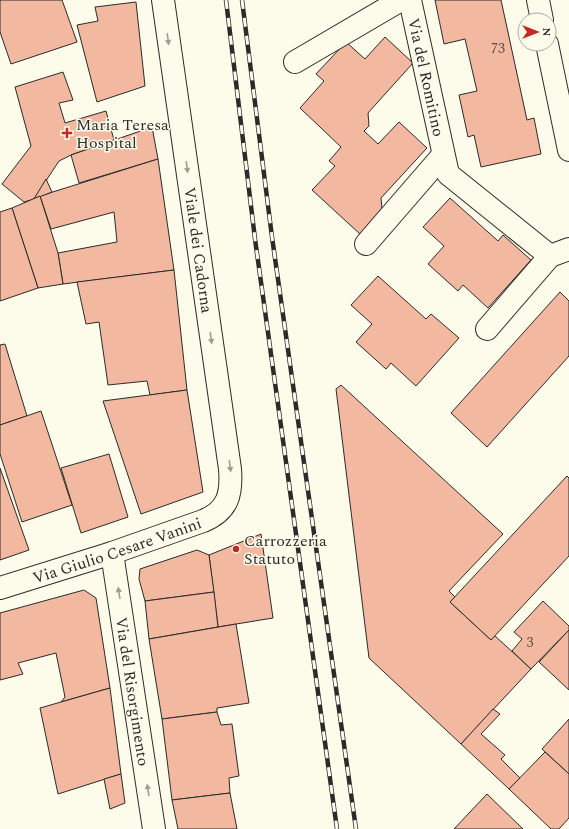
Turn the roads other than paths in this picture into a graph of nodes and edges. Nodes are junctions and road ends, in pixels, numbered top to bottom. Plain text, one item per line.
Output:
1 (163, 0) edge
2 (401, 0) edge
3 (410, 0) edge
4 (538, 0) edge
5 (540, 12) edge
6 (549, 52) edge
7 (295, 62) dead end
8 (569, 150) edge
9 (443, 155) junction
10 (366, 244) dead end
11 (560, 253) edge
12 (487, 329) dead end
13 (227, 500) joint
14 (112, 553) junction
15 (0, 588) edge
16 (154, 829) edge

1 -> 13 street, Viale dei Cadorna
2 - 7 street, Via del Romitino
3 - 9 street, Via del Romitino
4 - 5 street
6 - 8 street
9 - 10 street, Via del Romitino
9 - 11 street, Via del Romitino
11 - 12 street, Via del Romitino
13 - 14 street, Via Giulio Cesare Vanini
14 - 15 street, Via Giulio Cesare Vanini
16 -> 14 street, Via del Risorgimento

